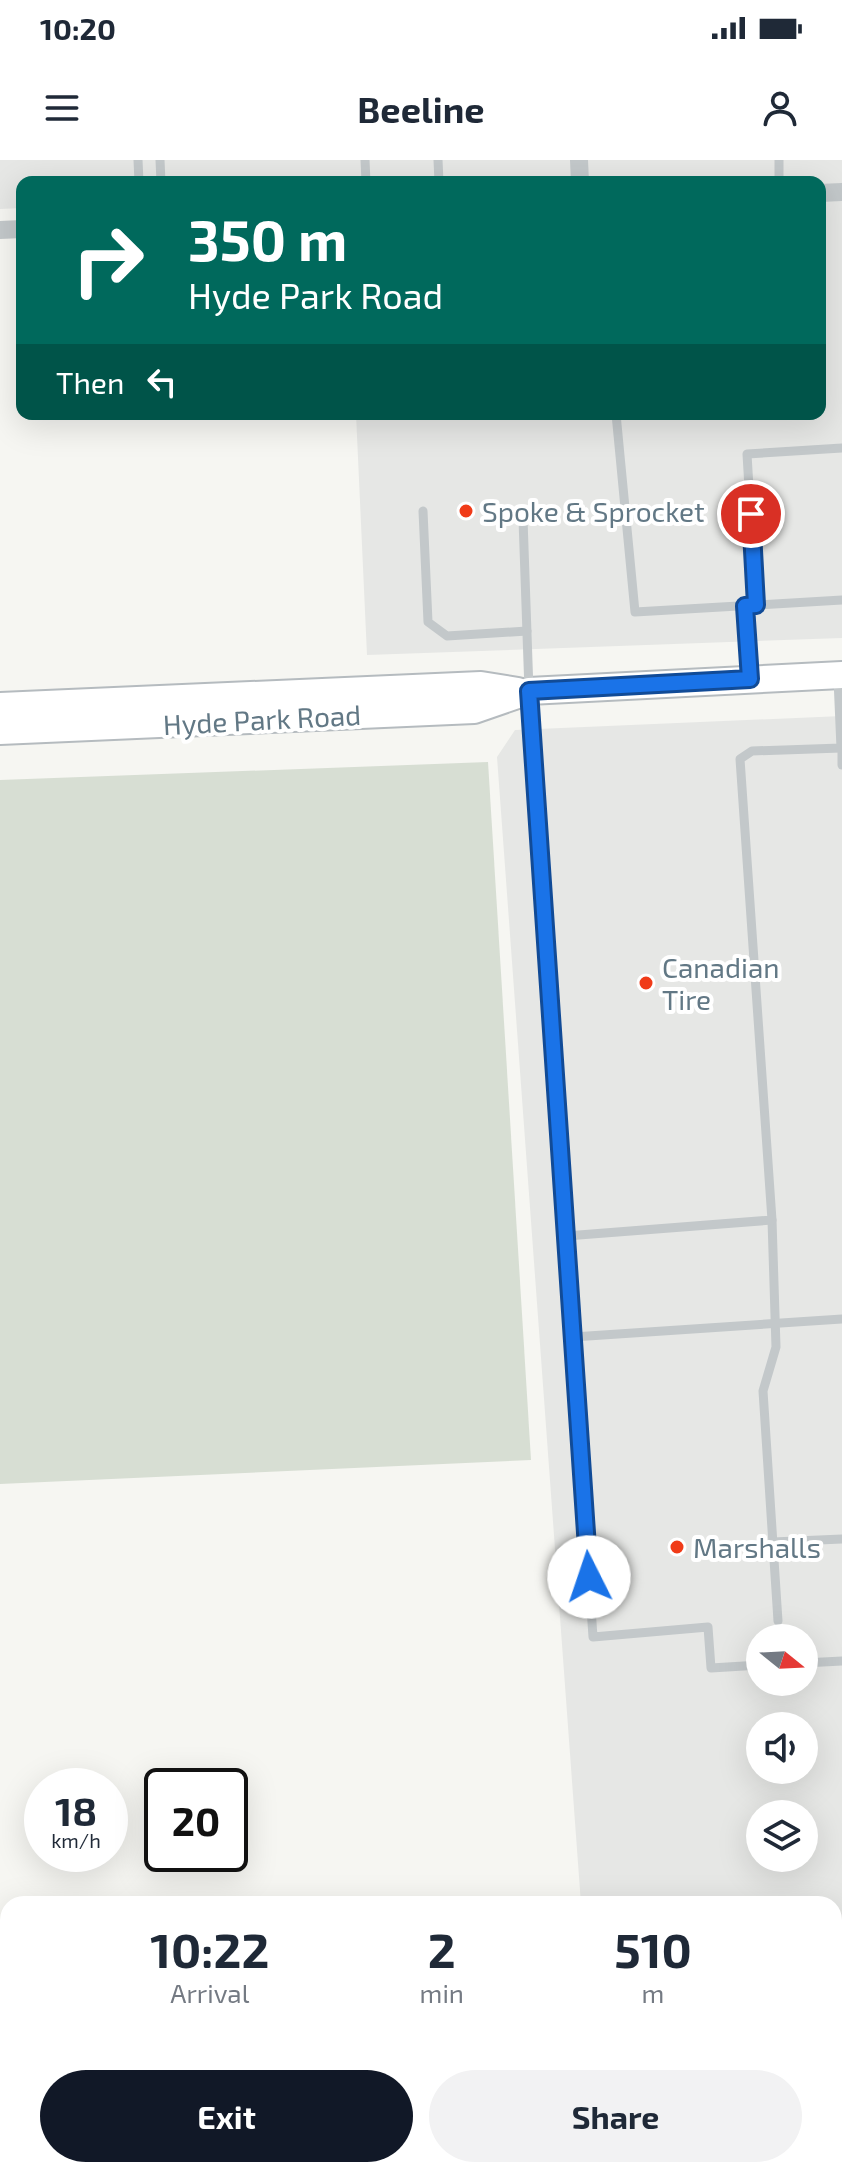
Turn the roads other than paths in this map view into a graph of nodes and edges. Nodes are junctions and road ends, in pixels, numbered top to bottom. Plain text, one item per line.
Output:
1 (617, 420) edge
2 (842, 448) edge
3 (423, 511) dead end
4 (523, 519) dead end
5 (842, 600) edge
6 (750, 606) junction
7 (527, 631) junction
8 (840, 675) edge
9 (750, 679) junction
10 (525, 691) junction
11 (0, 706) edge
12 (0, 731) edge
13 (842, 748) edge
14 (842, 765) edge
15 (772, 1220) junction
16 (566, 1236) junction
17 (842, 1319) edge
18 (775, 1324) junction
19 (573, 1337) junction
20 (842, 1539) edge
21 (773, 1542) junction
22 (778, 1621) dead end
23 (842, 1661) edge
24 (818, 1662) edge
25 (746, 1666) edge

1 - 6 lane
2 - 6 lane
3 - 7 lane
4 - 7 lane
5 - 6 lane
6 - 9 lane
7 - 10 lane
8 - 9 main road, Hyde Park Road
8 - 13 lane
9 - 10 main road, Hyde Park Road
10 - 11 main road, Hyde Park Road
10 - 12 main road, Hyde Park Road
10 - 16 lane
13 - 14 lane
13 - 15 lane
15 - 16 lane
15 - 18 lane
16 - 19 lane
17 - 18 lane
18 - 19 lane
18 - 21 lane
19 - 25 lane
20 - 21 lane
21 - 22 lane
23 - 24 lane

